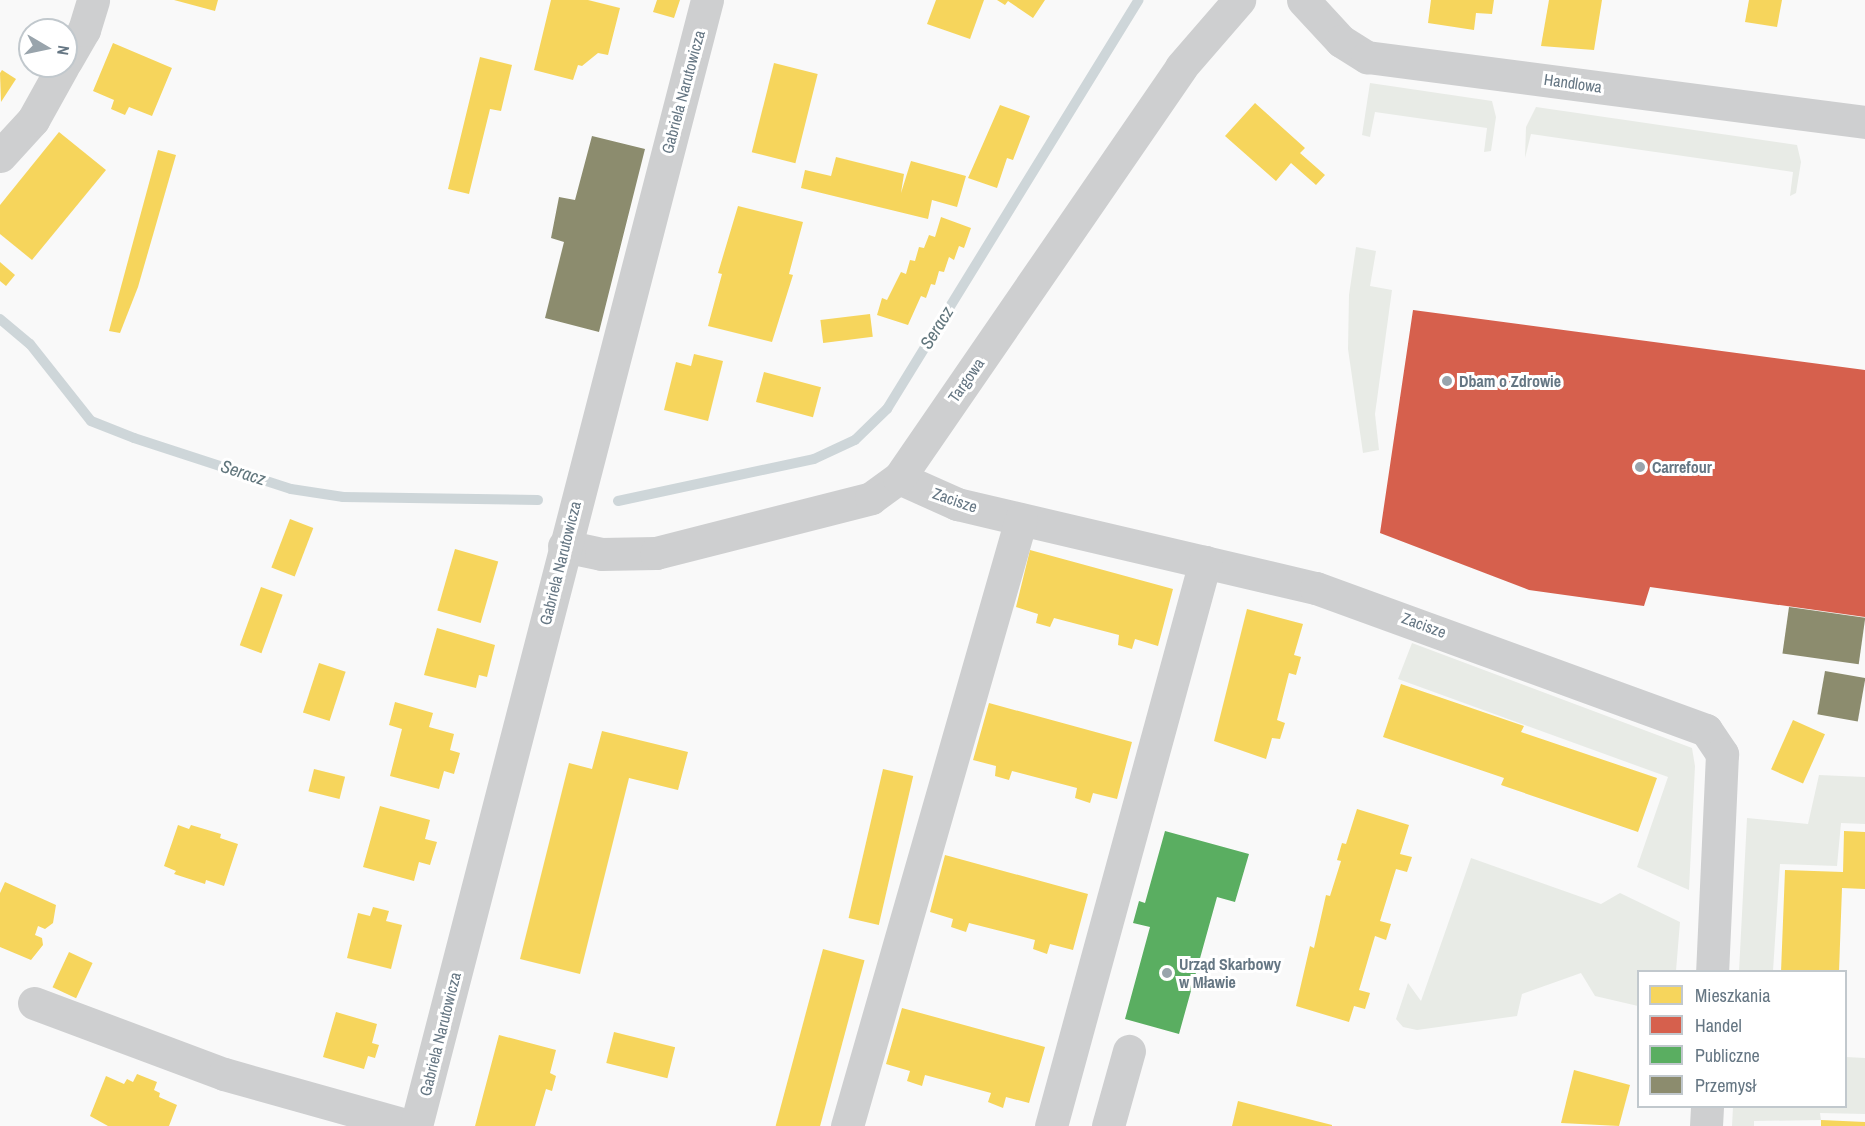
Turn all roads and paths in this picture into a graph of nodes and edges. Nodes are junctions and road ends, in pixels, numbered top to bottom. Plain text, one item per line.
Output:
1 (93, 0) edge
2 (707, 0) edge
3 (1239, 0) edge
4 (1304, 0) edge
5 (78, 40) edge
6 (56, 78) edge
7 (1865, 122) edge
8 (0, 156) edge
9 (899, 478) junction
10 (1020, 519) junction
11 (564, 546) junction
12 (1205, 562) junction
13 (1712, 970) edge
14 (34, 1003) dead end
15 (1129, 1051) dead end
16 (1707, 1108) edge
17 (409, 1126) edge
18 (417, 1126) edge
19 (848, 1126) edge
20 (1051, 1126) edge
21 (1108, 1126) edge
22 (1706, 1126) edge

1 - 5 street
2 - 11 street, Gabriela Narutowicza
3 - 9 street, Targowa
4 - 7 street, Handlowa
6 - 8 street
9 - 10 street, Zacisze
9 - 11 street, Targowa
10 - 12 street, Zacisze
10 - 19 street
11 - 18 street, Gabriela Narutowicza
12 - 13 street, Zacisze
12 - 20 street
14 - 17 street
15 - 21 street
16 - 22 street

